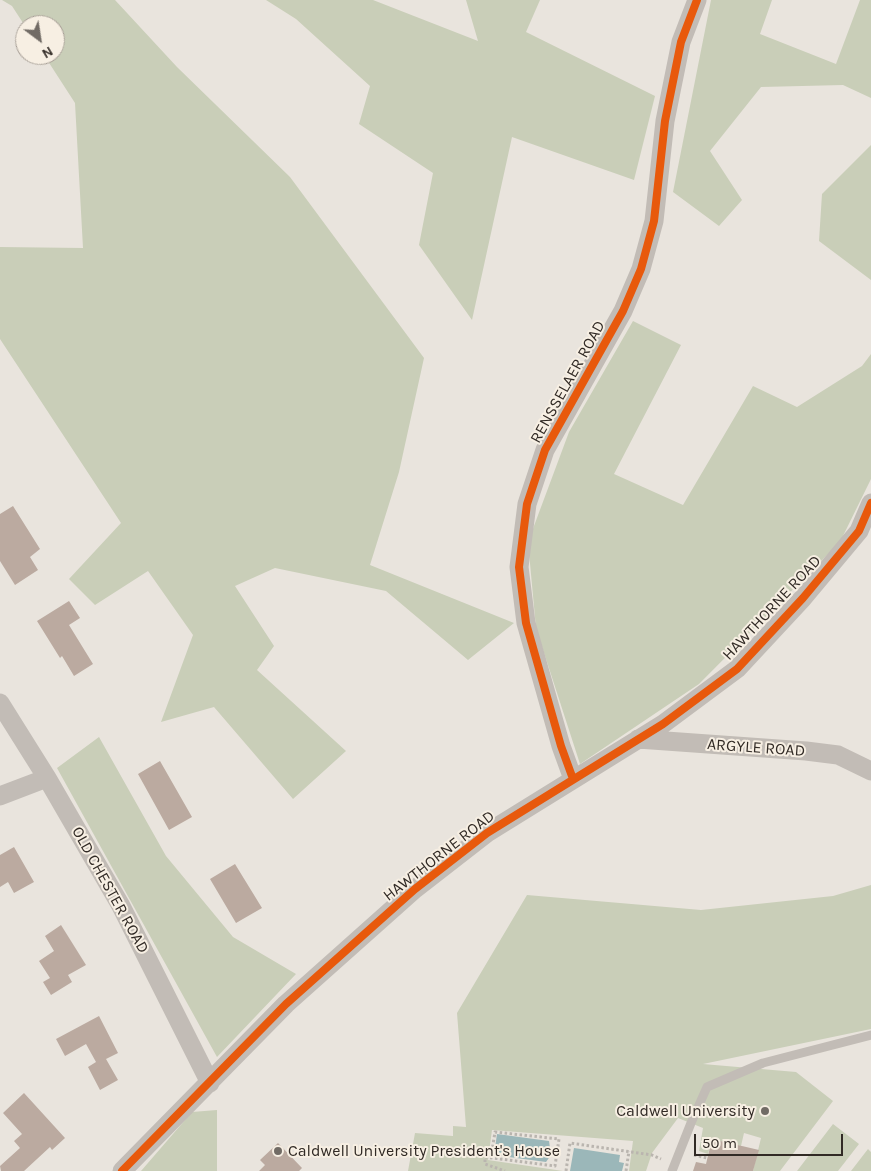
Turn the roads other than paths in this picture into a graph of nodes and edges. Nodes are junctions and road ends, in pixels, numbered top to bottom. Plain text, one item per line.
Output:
1 (697, 0) edge
2 (871, 503) edge
3 (0, 703) edge
4 (638, 739) junction
5 (871, 771) edge
6 (47, 778) junction
7 (573, 779) junction
8 (0, 796) edge
9 (871, 1036) edge
10 (210, 1083) junction
11 (122, 1171) edge
12 (672, 1171) edge

1 - 7 street, RENSSELAER ROAD
2 - 4 street, HAWTHORNE ROAD
3 - 6 street, OLD CHESTER ROAD
4 - 5 street, ARGYLE ROAD
4 - 7 street, HAWTHORNE ROAD
6 - 8 street
6 - 10 street, OLD CHESTER ROAD
7 - 10 street, HAWTHORNE ROAD
9 - 12 lane
10 - 11 street, HAWTHORNE ROAD

